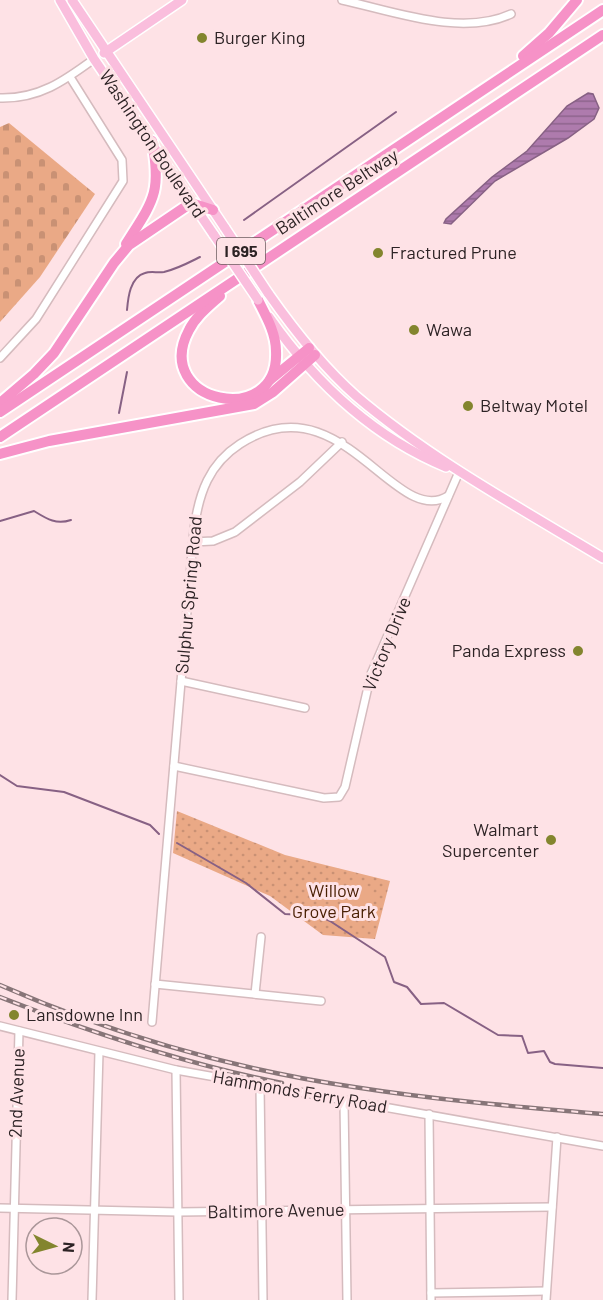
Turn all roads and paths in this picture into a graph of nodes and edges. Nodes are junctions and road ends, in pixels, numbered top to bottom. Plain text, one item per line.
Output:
1 (60, 0) edge
2 (72, 0) edge
3 (182, 0) edge
4 (342, 0) edge
5 (577, 0) edge
6 (603, 10) edge
7 (511, 14) dead end
8 (603, 36) edge
9 (107, 51) junction
10 (94, 59) junction
11 (70, 77) junction
12 (482, 90) junction
13 (0, 98) edge
14 (152, 141) junction
15 (191, 203) junction
16 (213, 210) junction
17 (114, 262) junction
18 (242, 274) junction
19 (258, 300) junction
20 (312, 352) junction
21 (0, 358) edge
22 (303, 360) junction
23 (267, 383) junction
24 (0, 403) edge
25 (0, 412) edge
26 (0, 437) edge
27 (342, 442) junction
28 (0, 454) edge
29 (459, 472) junction
30 (448, 496) junction
31 (193, 542) junction
32 (603, 558) edge
33 (181, 681) junction
34 (305, 708) dead end
35 (174, 765) junction
36 (261, 937) dead end
37 (155, 984) junction
38 (255, 994) junction
39 (321, 1001) dead end
40 (152, 1022) dead end
41 (0, 1026) edge
42 (19, 1031) junction
43 (99, 1052) junction
44 (176, 1070) junction
45 (260, 1086) junction
46 (344, 1102) junction
47 (429, 1114) junction
48 (557, 1137) junction
49 (603, 1146) edge
50 (552, 1207) junction
51 (0, 1208) edge
52 (14, 1209) junction
53 (430, 1209) junction
54 (347, 1210) junction
55 (94, 1211) junction
56 (261, 1211) junction
57 (178, 1212) junction
58 (546, 1291) junction
59 (431, 1297) edge
60 (12, 1300) edge
61 (92, 1300) edge
62 (179, 1300) edge
63 (263, 1300) edge
64 (347, 1300) edge
65 (546, 1300) edge

1 - 10 main road, Washington Boulevard
2 - 9 main road, Washington Boulevard
3 - 9 main road
4 - 7 street
5 - 12 highway
6 - 12 highway, Baltimore Beltway / I 695
8 - 18 highway, Baltimore Beltway / I 695
9 - 10 main road
9 - 16 main road, Washington Boulevard
10 - 11 street
10 - 14 main road, Washington Boulevard
11 - 13 street
11 - 21 street
12 - 25 highway, Baltimore Beltway / I 695
14 - 15 main road, Washington Boulevard
14 - 17 highway
15 - 16 highway
15 - 17 highway
15 - 19 main road, Washington Boulevard, bridge
16 - 20 main road, Washington Boulevard, bridge
17 - 24 highway
18 - 23 highway
18 - 26 highway, Baltimore Beltway / I 695
19 - 22 main road, Washington Boulevard
19 - 23 highway
20 - 22 highway
20 - 29 main road, Washington Boulevard
22 - 23 highway
22 - 28 highway
22 - 29 main road, Washington Boulevard
27 - 30 street, Sulphur Spring Road
27 - 31 street
27 - 31 street, Sulphur Spring Road
29 - 30 street
29 - 32 main road, Washington Boulevard
30 - 35 street, Victory Drive
31 - 33 street, Sulphur Spring Road
33 - 34 street
33 - 35 street, Sulphur Spring Road
35 - 37 street, Sulphur Spring Road
36 - 38 street
37 - 38 street
37 - 40 street, Sulphur Spring Road
38 - 39 street
41 - 42 street, Hammonds Ferry Road
42 - 43 street, Hammonds Ferry Road
42 - 52 street, 2nd Avenue
43 - 44 street, Hammonds Ferry Road
43 - 55 street
44 - 45 street, Hammonds Ferry Road
44 - 57 street
45 - 46 street, Hammonds Ferry Road
45 - 56 street
46 - 47 street, Hammonds Ferry Road
46 - 54 street
47 - 48 street, Hammonds Ferry Road
47 - 53 street
48 - 49 street, Hammonds Ferry Road
48 - 50 street
50 - 53 street, Baltimore Avenue
50 - 58 street
51 - 52 street, Baltimore Avenue
52 - 55 street, Baltimore Avenue
52 - 60 street, 2nd Avenue
53 - 54 street, Baltimore Avenue
53 - 59 street
54 - 56 street, Baltimore Avenue
54 - 64 street
55 - 57 street, Baltimore Avenue
55 - 61 street
56 - 57 street, Baltimore Avenue
56 - 63 street
57 - 62 street
58 - 59 street
58 - 65 street

